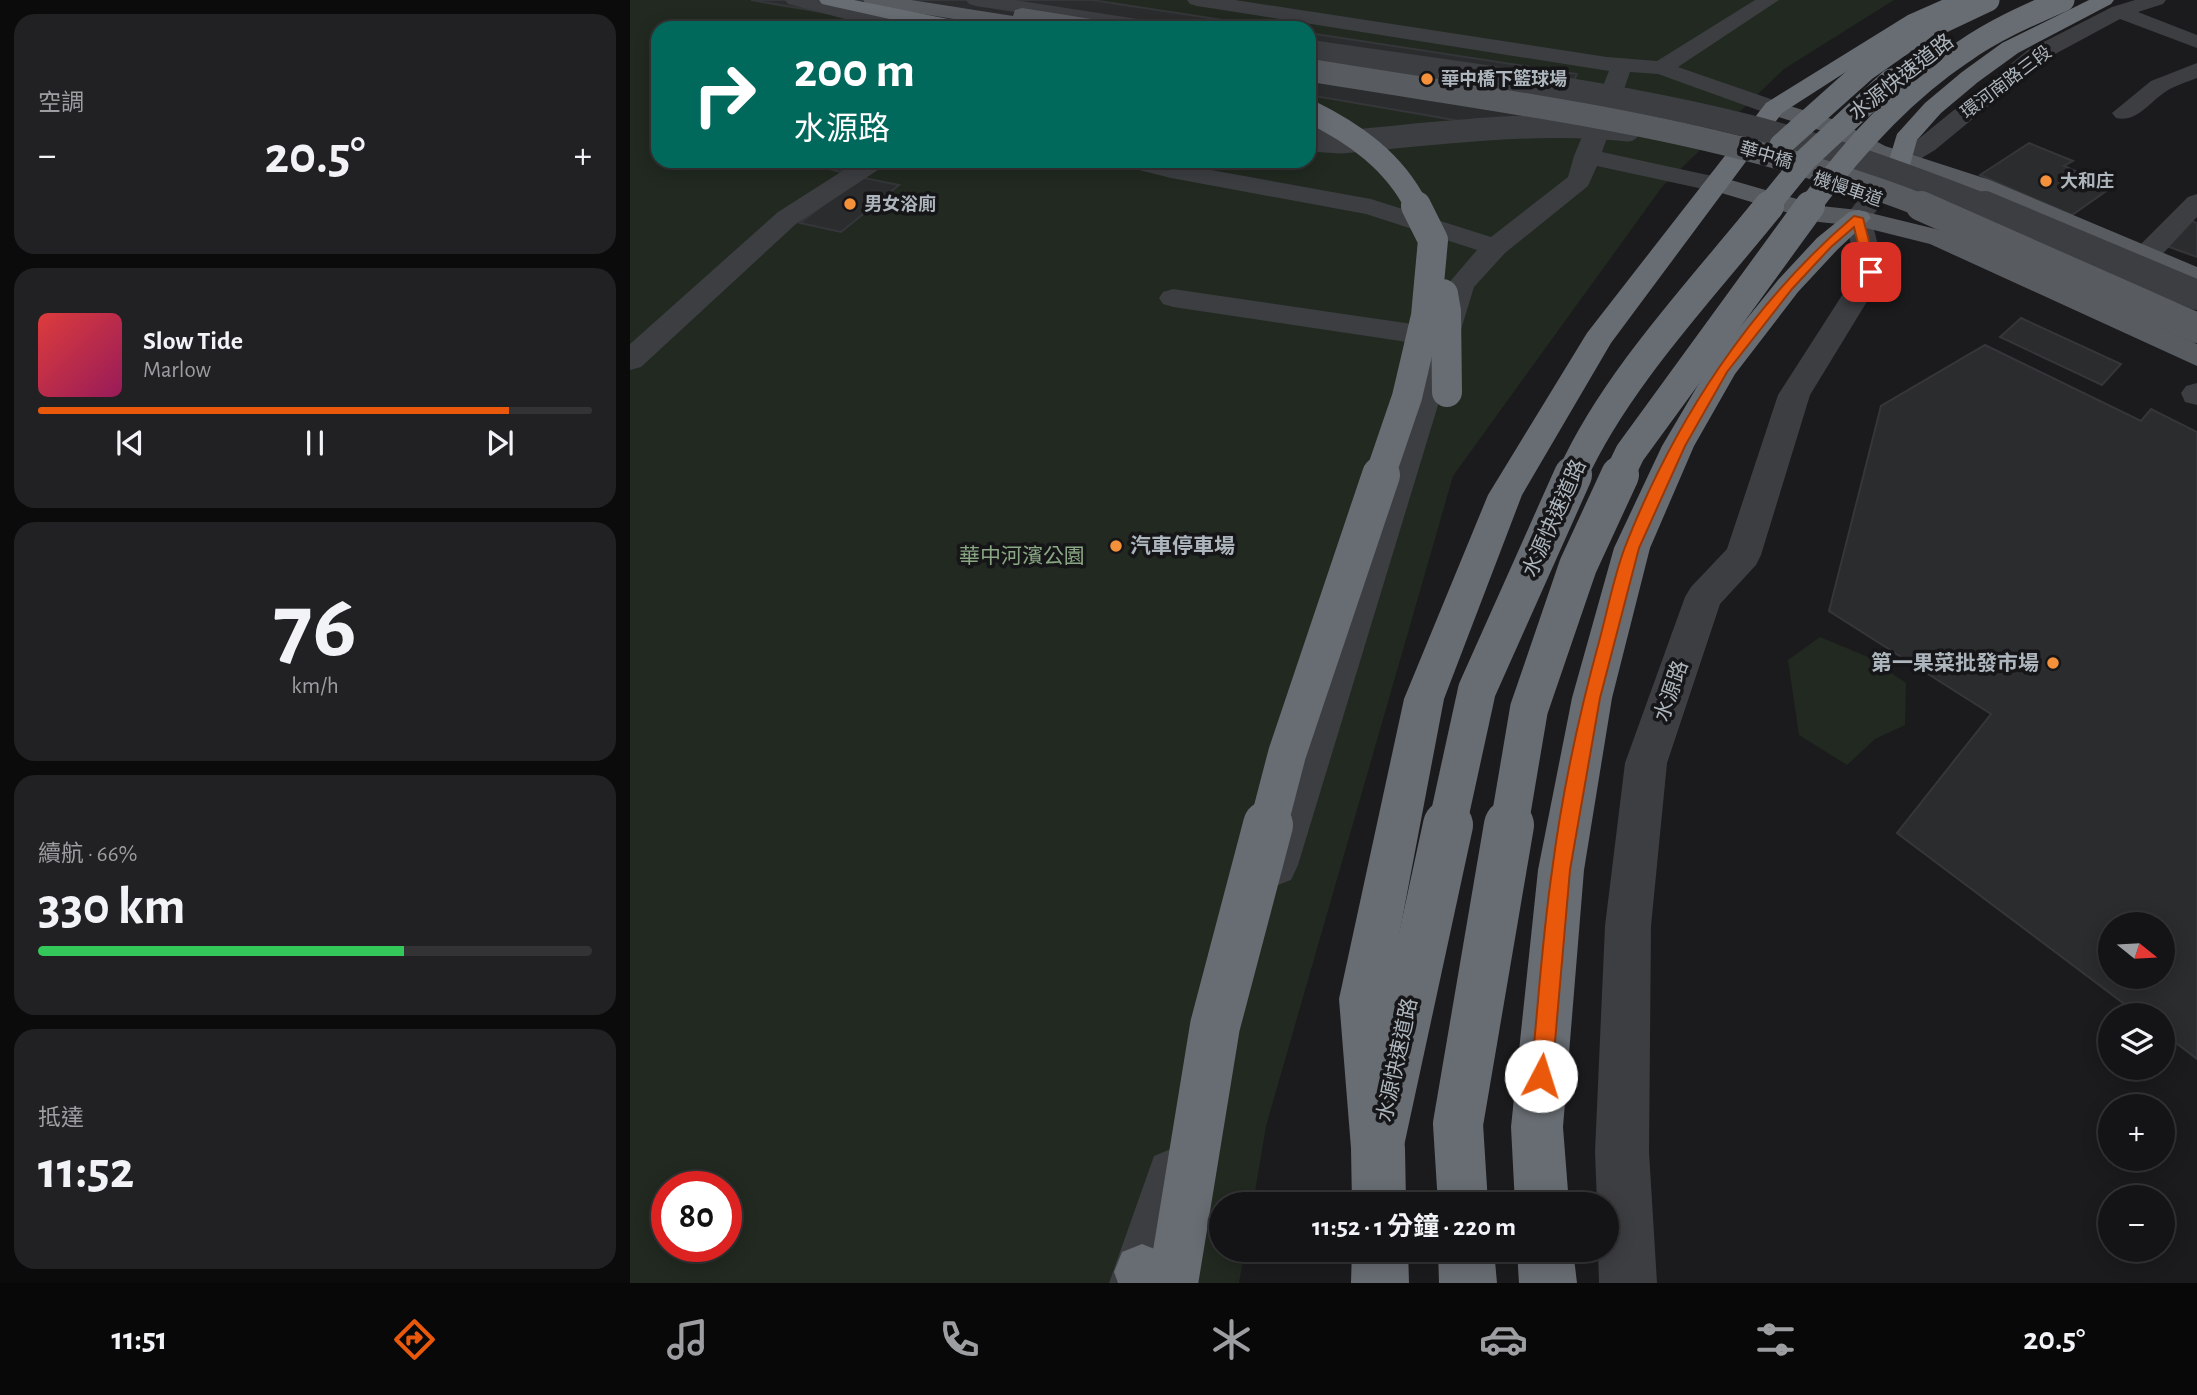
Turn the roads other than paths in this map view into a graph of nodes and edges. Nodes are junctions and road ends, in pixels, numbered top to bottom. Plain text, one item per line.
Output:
1 (795, 0) edge
2 (829, 0) edge
3 (873, 0) edge
4 (936, 0) edge
5 (976, 0) edge
6 (1197, 0) edge
7 (1769, 0) edge
8 (1959, 0) edge
9 (1988, 0) edge
10 (2024, 0) edge
11 (2063, 0) edge
12 (2156, 0) edge
13 (2111, 6) edge
14 (875, 21) edge
15 (926, 21) edge
16 (1004, 21) edge
17 (1066, 21) edge
18 (1112, 21) edge
19 (2197, 42) edge
20 (1316, 52) edge
21 (1316, 61) edge
22 (1622, 65) junction
23 (1661, 68) junction
24 (2197, 70) edge
25 (1316, 71) edge
26 (1774, 108) junction
27 (2124, 113) dead end
28 (1316, 114) edge
29 (1316, 141) edge
30 (1784, 141) junction
31 (1587, 156) junction
32 (1901, 160) junction
33 (864, 168) edge
34 (1159, 168) edge
35 (1717, 184) junction
36 (1981, 185) junction
37 (2197, 202) edge
38 (1858, 218) junction
39 (1940, 238) junction
40 (1433, 240) junction
41 (1495, 247) junction
42 (2146, 255) junction
43 (2197, 277) edge
44 (2197, 295) edge
45 (1173, 298) dead end
46 (2197, 305) edge
47 (630, 326) edge
48 (2197, 328) edge
49 (659, 332) junction
50 (1444, 338) junction
51 (2197, 339) edge
52 (2197, 356) edge
53 (630, 360) edge
54 (1447, 393) dead end
55 (1378, 1148) junction
56 (1379, 1192) edge
57 (1462, 1192) edge
58 (1541, 1192) edge
59 (1380, 1262) edge
60 (1467, 1262) edge
61 (1546, 1262) edge
62 (1150, 1280) edge
63 (1380, 1283) edge
64 (1468, 1283) edge
65 (1548, 1283) edge
66 (1628, 1283) edge

1 - 14 street
2 - 15 highway
3 - 16 main road
4 - 17 main road
5 - 18 street
6 - 22 street
7 - 23 street
8 - 26 highway
9 - 30 highway, bridge
10 - 55 highway, 水源快速道路, bridge
11 - 57 highway, 水源快速道路, bridge
12 - 13 street, 環河南路三段
13 - 19 street
13 - 32 street, 環河南路三段
20 - 30 street, 機慢車道, bridge
21 - 30 main road, 華中橋
22 - 23 street
22 - 31 street
23 - 26 street
24 - 27 street
25 - 48 main road, 華中橋, bridge
26 - 32 main road
26 - 35 highway
28 - 40 highway, bridge
29 - 51 street, 機慢車道, bridge
30 - 44 street, 機慢車道, bridge
30 - 46 main road, 華中橋, bridge
31 - 35 street
31 - 41 street
32 - 36 main road
32 - 38 street
33 - 49 street
34 - 41 street
35 - 38 main road
35 - 55 highway
36 - 39 main road
36 - 42 main road
37 - 42 street
38 - 39 main road
38 - 58 highway
38 - 66 street, 水源路
39 - 52 main road
40 - 54 highway, bridge
40 - 62 highway, bridge
41 - 50 street
42 - 43 main road
45 - 50 street
47 - 49 street
49 - 53 street
50 - 62 street
55 - 56 highway, 水源快速道路
59 - 63 highway
60 - 64 highway
61 - 65 highway

